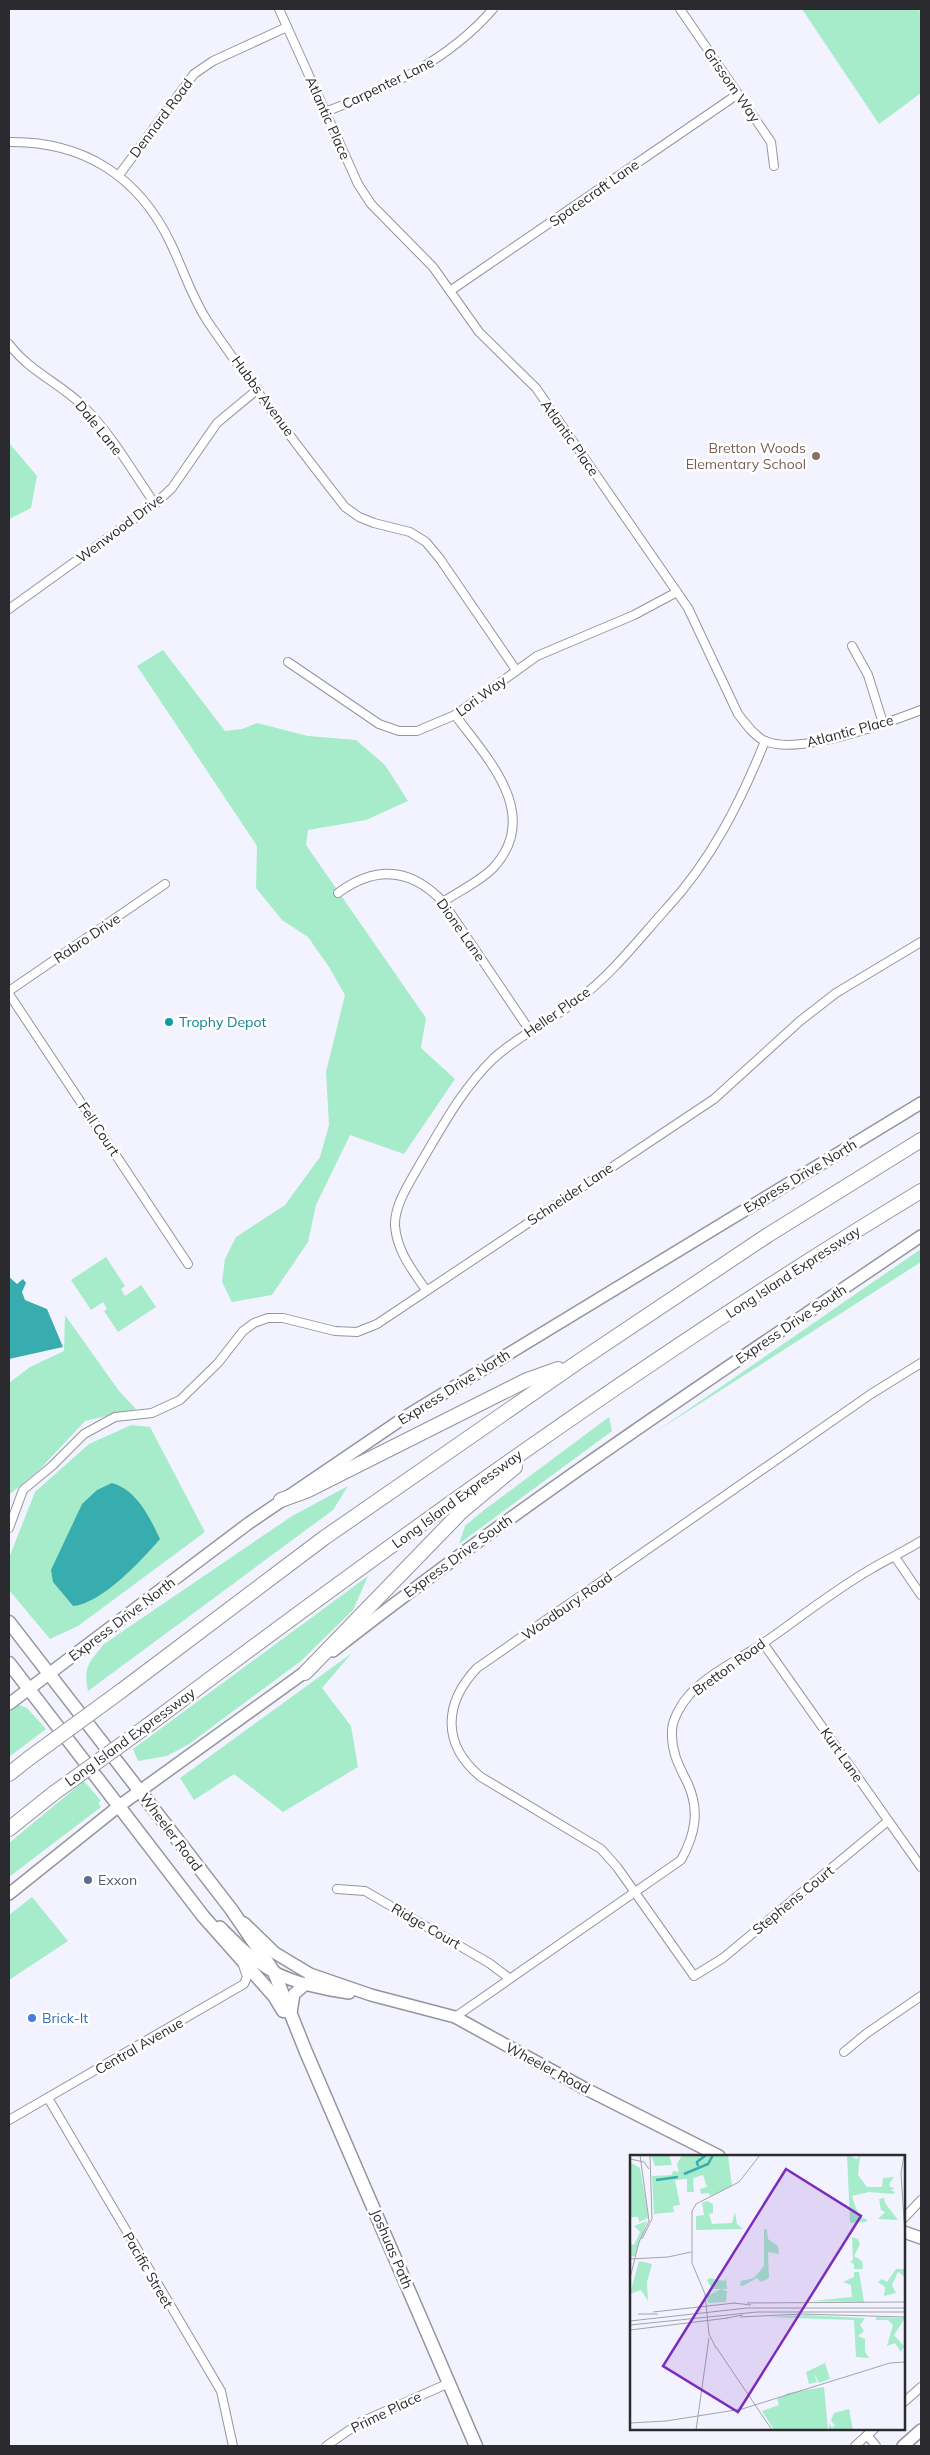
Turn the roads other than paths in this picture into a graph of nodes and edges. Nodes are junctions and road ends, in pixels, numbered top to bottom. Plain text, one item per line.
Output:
1 (279, 9) edge
2 (493, 9) edge
3 (680, 9) edge
4 (288, 28) junction
5 (738, 94) junction
6 (325, 112) junction
7 (9, 142) edge
8 (774, 166) dead end
9 (119, 175) junction
10 (450, 290) junction
11 (9, 344) edge
12 (258, 389) junction
13 (155, 504) junction
14 (677, 592) junction
15 (9, 609) edge
16 (852, 646) dead end
17 (288, 662) dead end
18 (516, 670) junction
19 (921, 710) edge
20 (455, 715) junction
21 (883, 723) junction
22 (766, 741) junction
23 (166, 884) dead end
24 (338, 893) dead end
25 (443, 902) junction
26 (921, 942) edge
27 (9, 993) edge
28 (530, 1032) junction
29 (921, 1103) edge
30 (921, 1140) edge
31 (921, 1191) edge
32 (921, 1236) edge
33 (188, 1264) dead end
34 (426, 1290) junction
35 (578, 1362) junction
36 (921, 1363) edge
37 (539, 1440) junction
38 (281, 1500) junction
39 (9, 1528) edge
40 (921, 1542) edge
41 (895, 1557) junction
42 (921, 1595) edge
43 (9, 1622) edge
44 (763, 1643) junction
45 (9, 1663) edge
46 (50, 1673) junction
47 (305, 1673) junction
48 (28, 1688) junction
49 (9, 1704) edge
50 (9, 1774) edge
51 (140, 1792) junction
52 (119, 1806) junction
53 (888, 1821) junction
54 (9, 1829) edge
55 (162, 1862) junction
56 (921, 1867) edge
57 (337, 1889) dead end
58 (635, 1892) junction
59 (9, 1894) edge
60 (231, 1909) junction
61 (241, 1958) junction
62 (274, 1972) junction
63 (694, 1976) joint
64 (509, 1978) junction
65 (307, 1983) junction
66 (371, 1996) junction
67 (921, 1996) edge
68 (291, 2013) junction
69 (455, 2017) junction
70 (306, 2052) junction
71 (844, 2052) dead end
72 (48, 2098) junction
73 (9, 2120) edge
74 (717, 2155) edge
75 (921, 2200) edge
76 (905, 2217) edge
77 (905, 2232) edge
78 (921, 2238) edge
79 (449, 2383) junction
80 (921, 2387) edge
81 (905, 2401) edge
82 (873, 2430) edge
83 (921, 2430) edge
84 (867, 2435) junction
85 (233, 2446) edge
86 (326, 2446) edge
87 (476, 2446) edge
88 (855, 2446) edge
89 (876, 2446) edge
90 (903, 2446) edge

1 - 4 street, Atlantic Place
2 - 6 street, Carpenter Lane
3 - 5 street, Grissom Way
4 - 6 street, Atlantic Place
4 - 9 street, Dennard Road
5 - 8 street, Grissom Way
5 - 10 street, Spacecraft Lane
6 - 10 street, Atlantic Place
7 - 9 street, Hubbs Avenue
9 - 12 street, Hubbs Avenue
10 - 14 street, Atlantic Place
11 - 13 street, Dale Lane
12 - 13 street, Wenwood Drive
12 - 18 street, Hubbs Avenue
13 - 15 street, Wenwood Drive
14 - 18 street, Lori Way
14 - 22 street, Atlantic Place
16 - 21 street
17 - 20 street, Lori Way
18 - 20 street, Lori Way
19 - 21 street, Atlantic Place
20 - 25 street
21 - 22 street, Atlantic Place
22 - 28 street, Heller Place
23 - 27 street, Rabro Drive
24 - 25 street, Dione Lane
25 - 28 street, Dione Lane
26 - 34 street, Schneider Lane
27 - 33 street, Fell Court
28 - 34 street, Heller Place
29 - 38 main road, Express Drive North
30 - 35 highway
31 - 37 highway, Long Island Expressway
32 - 47 main road, Express Drive South
34 - 39 street, Schneider Lane
35 - 38 highway
35 - 50 highway, bridge
36 - 58 street, Woodbury Road
37 - 47 highway
37 - 54 highway, Long Island Expressway, bridge
38 - 46 main road, Express Drive North
40 - 41 street, Bretton Road
41 - 42 street
41 - 44 street, Bretton Road
43 - 46 main road, Wheeler Road
44 - 53 street, Kurt Lane
44 - 58 street, Bretton Road
45 - 48 main road, Wheeler Road
46 - 48 main road, Express Drive North
46 - 51 main road, Wheeler Road
47 - 51 main road, Express Drive South
48 - 49 main road, Express Drive North
48 - 52 main road, Wheeler Road
51 - 52 main road, Express Drive South
51 - 60 main road, Wheeler Road
52 - 55 main road, Wheeler Road
52 - 59 main road, Express Drive South
53 - 56 street, Kurt Lane
53 - 63 street, Stephens Court
55 - 61 main road, Joshuas Path
55 - 62 main road, Wheeler Road
57 - 64 street, Ridge Court
58 - 63 street, Woodbury Road
58 - 64 street, Bretton Road
60 - 62 main road, Joshuas Path
60 - 66 main road, Wheeler Road
61 - 70 main road, Joshuas Path
61 - 72 street, Central Avenue
62 - 65 main road, Wheeler Road
62 - 68 main road, Joshuas Path
64 - 69 street, Bretton Road
65 - 66 main road, Wheeler Road
65 - 68 main road
66 - 69 main road, Wheeler Road
67 - 71 street
68 - 70 main road, Joshuas Path
69 - 74 main road, Wheeler Road
70 - 79 main road, Joshuas Path
72 - 73 street, Central Avenue
72 - 85 street, Pacific Street
75 - 76 street
77 - 78 main road
79 - 86 street, Prime Place
79 - 87 main road, Joshuas Path
80 - 81 street
82 - 84 street
83 - 90 main road
84 - 88 street
84 - 89 street

